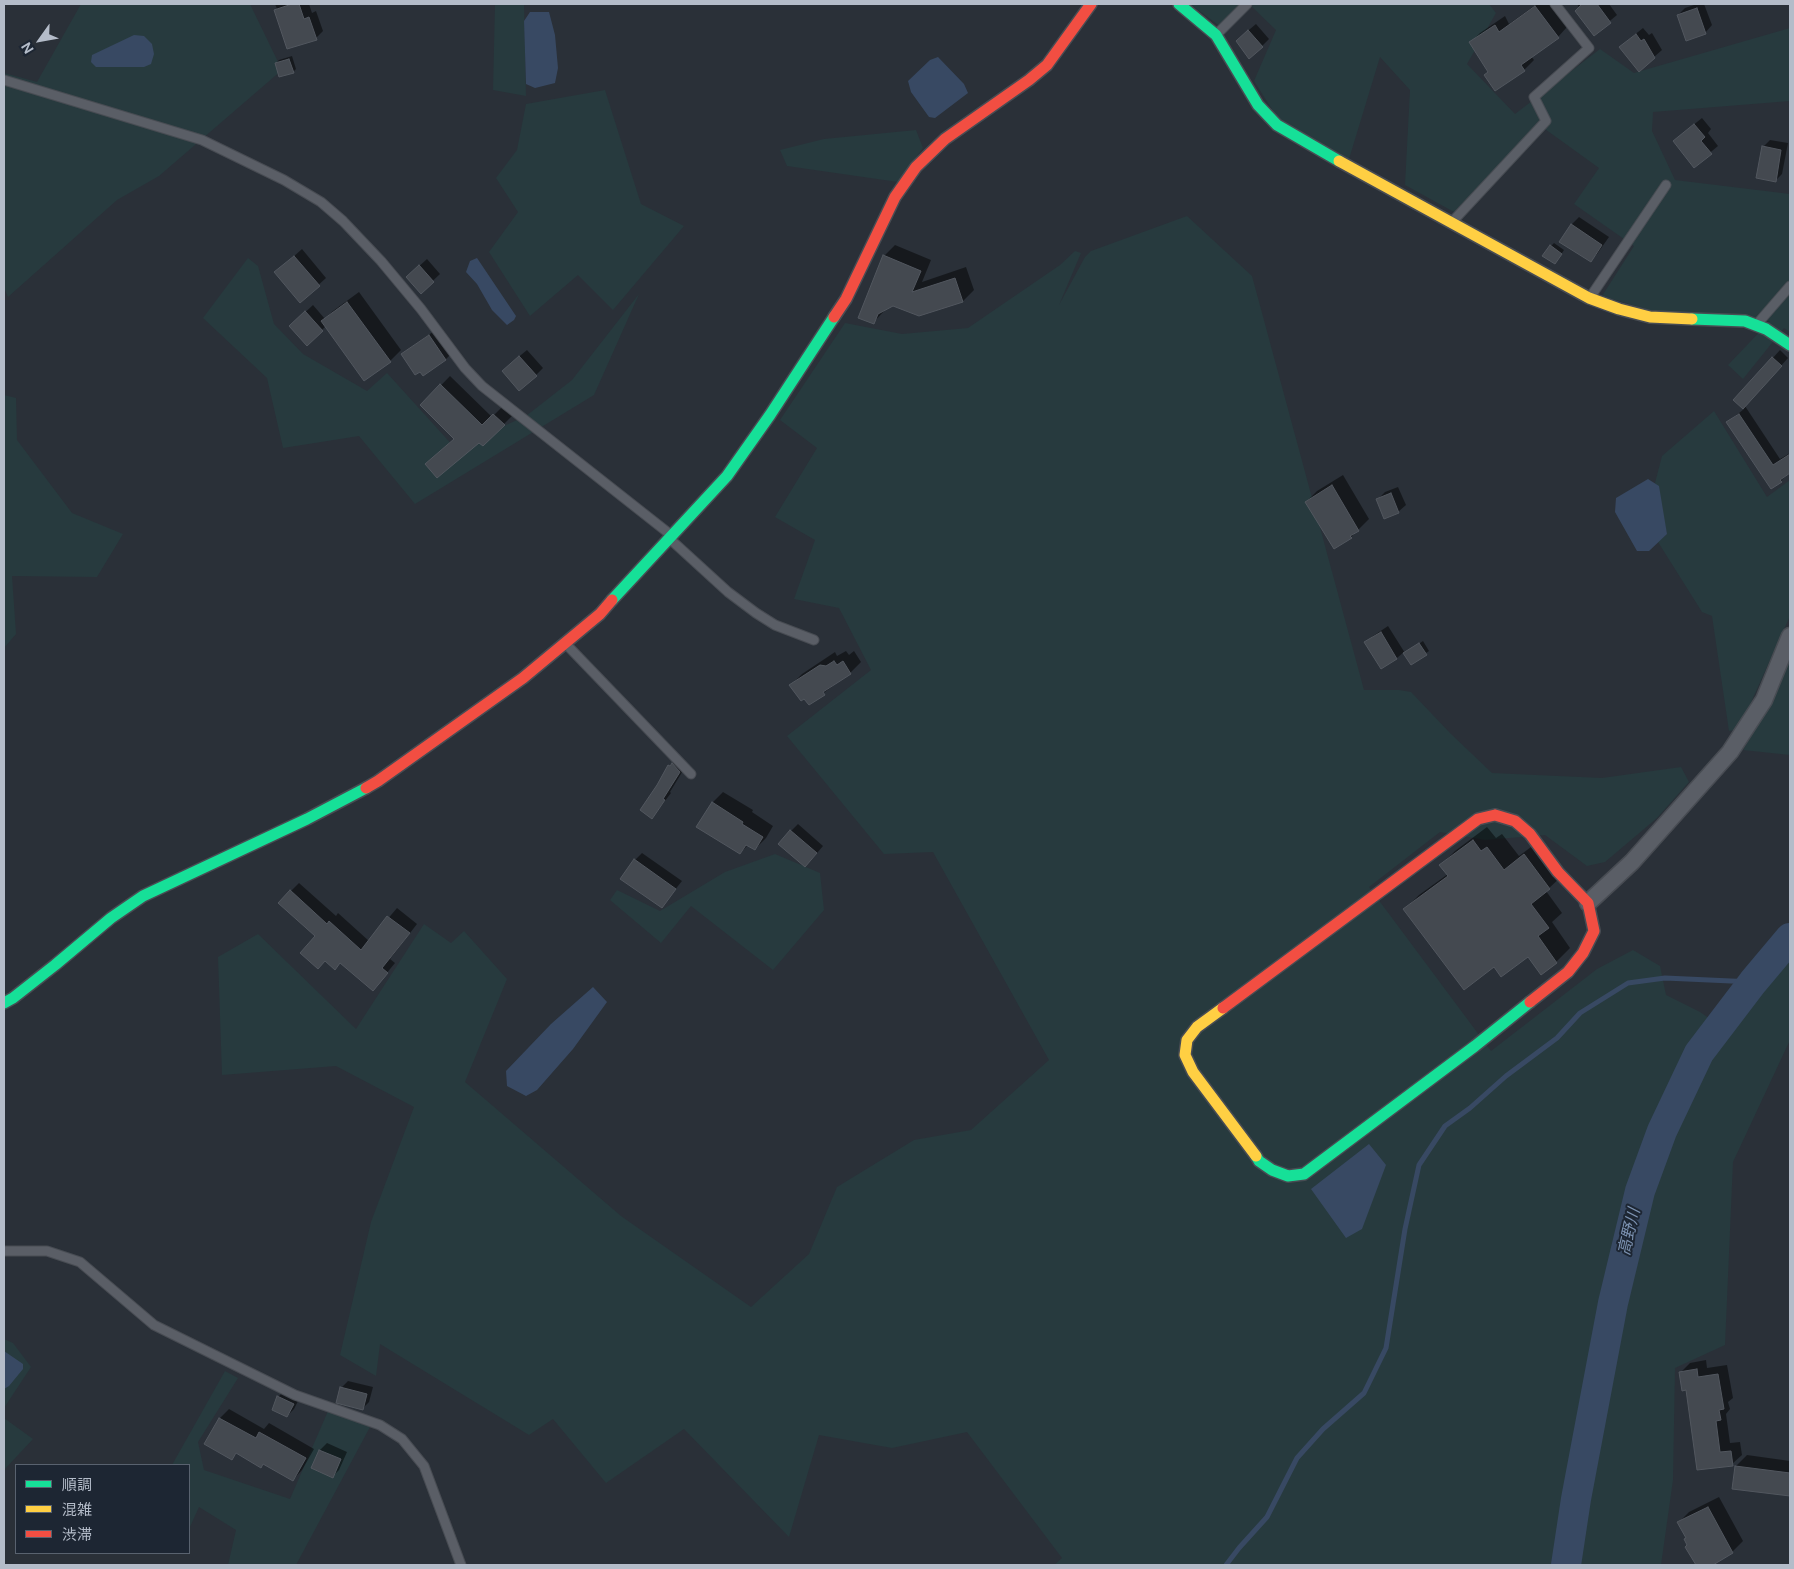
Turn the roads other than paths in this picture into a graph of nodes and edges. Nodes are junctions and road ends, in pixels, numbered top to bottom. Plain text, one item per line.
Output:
1 (1091, 4) edge
2 (1179, 4) edge
3 (1247, 4) edge
4 (1555, 4) edge
5 (1216, 35) junction
6 (4, 80) edge
7 (1666, 184) dead end
8 (1451, 223) junction
9 (1790, 286) edge
10 (1589, 298) junction
11 (1756, 325) junction
12 (1790, 345) edge
13 (671, 537) junction
14 (1790, 636) edge
15 (814, 640) dead end
16 (565, 643) junction
17 (691, 774) dead end
18 (1588, 903) junction
19 (4, 1003) edge
20 (4, 1251) edge
21 (461, 1565) edge

1 - 13 street
2 - 5 street
3 - 5 lane
4 - 8 lane
5 - 8 street
6 - 13 lane
7 - 10 lane
8 - 10 street
9 - 11 lane
10 - 11 street
11 - 12 street
13 - 15 lane
13 - 16 street
14 - 18 street
16 - 17 lane
16 - 19 street
18 - 18 street
20 - 21 lane

